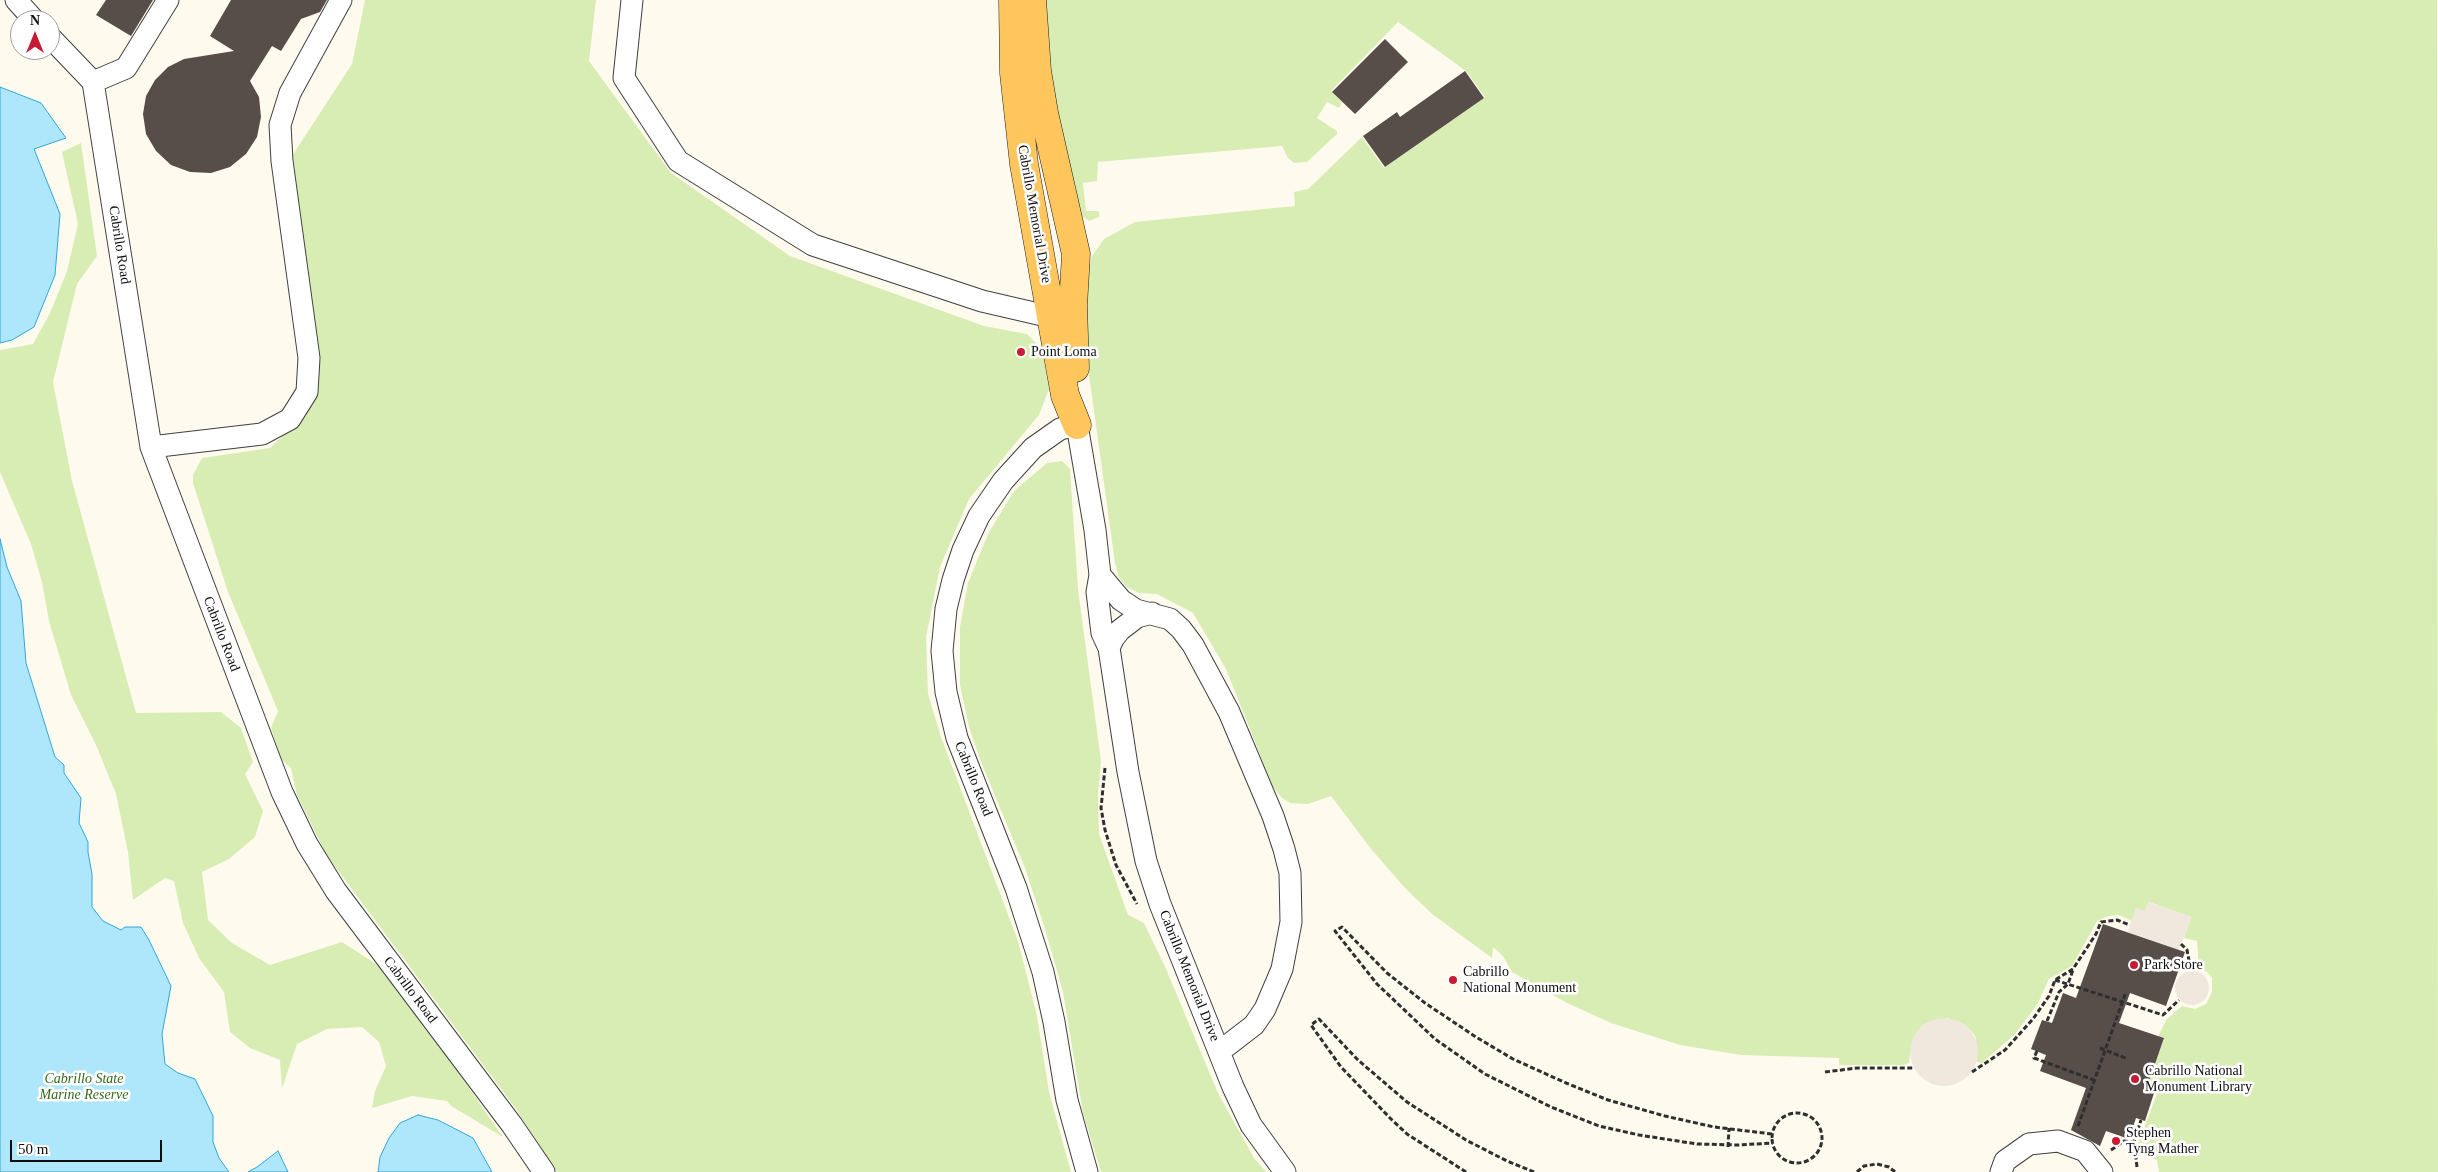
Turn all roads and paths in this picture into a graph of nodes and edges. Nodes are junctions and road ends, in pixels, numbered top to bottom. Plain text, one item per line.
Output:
1 (16, 0) edge
2 (168, 0) edge
3 (341, 0) edge
4 (632, 0) edge
5 (1013, 0) edge
6 (1032, 0) edge
7 (25, 10) edge
8 (60, 47) edge
9 (93, 82) junction
10 (1051, 317) junction
11 (1077, 425) junction
12 (151, 447) junction
13 (1100, 575) junction
14 (1152, 613) junction
15 (1109, 648) junction
16 (2130, 925) dead end
17 (2182, 944) dead end
18 (2073, 969) junction
19 (2191, 971) dead end
20 (2055, 980) junction
21 (2068, 984) junction
22 (2126, 992) dead end
23 (2180, 1000) dead end
24 (2122, 1002) junction
25 (2047, 1022) dead end
26 (2100, 1048) dead end
27 (2105, 1050) junction
28 (2037, 1051) dead end
29 (1219, 1052) junction
30 (2128, 1058) dead end
31 (1914, 1068) dead end
32 (1824, 1072) dead end
33 (1972, 1072) dead end
34 (2094, 1080) junction
35 (2141, 1120) dead end
36 (2078, 1126) dead end
37 (1729, 1128) junction
38 (1772, 1134) junction
39 (2134, 1142) junction
40 (1773, 1143) junction
41 (1728, 1146) junction
42 (2111, 1151) dead end
43 (2137, 1167) dead end
44 (544, 1172) edge
45 (1087, 1172) edge
46 (1285, 1172) edge
47 (1466, 1172) edge
48 (1534, 1172) edge
49 (1858, 1172) edge
50 (1895, 1172) edge
51 (2001, 1172) edge
52 (2102, 1172) edge

1 - 7 street
2 - 9 street
3 - 12 street
4 - 10 street
5 - 10 main road, Cabrillo Memorial Drive
6 - 11 main road, Cabrillo Memorial Drive
8 - 9 street
9 - 12 street, Cabrillo Road
10 - 11 main road, Cabrillo Memorial Drive
11 - 13 street, Cabrillo Memorial Drive
11 - 45 street, Cabrillo Road
12 - 44 street, Cabrillo Road
13 - 14 street, Cabrillo Memorial Drive
13 - 15 street, Cabrillo Memorial Drive
14 - 15 street
14 - 29 street, Cabrillo Memorial Drive
15 - 29 street, Cabrillo Memorial Drive
16 - 18 path
17 - 19 path
18 - 20 path
18 - 21 path
20 - 21 path
20 - 33 path
21 - 24 path
21 - 25 path
22 - 24 path
23 - 24 path
24 - 27 path
26 - 27 path
27 - 30 path
27 - 34 path
28 - 34 path
29 - 46 street
31 - 32 path
34 - 36 path
35 - 39 path
37 - 38 path
37 - 41 path
37 - 41 path
38 - 40 path
38 - 40 path
39 - 42 path
39 - 43 path
40 - 41 path
47 - 48 path
49 - 50 path
51 - 52 street

